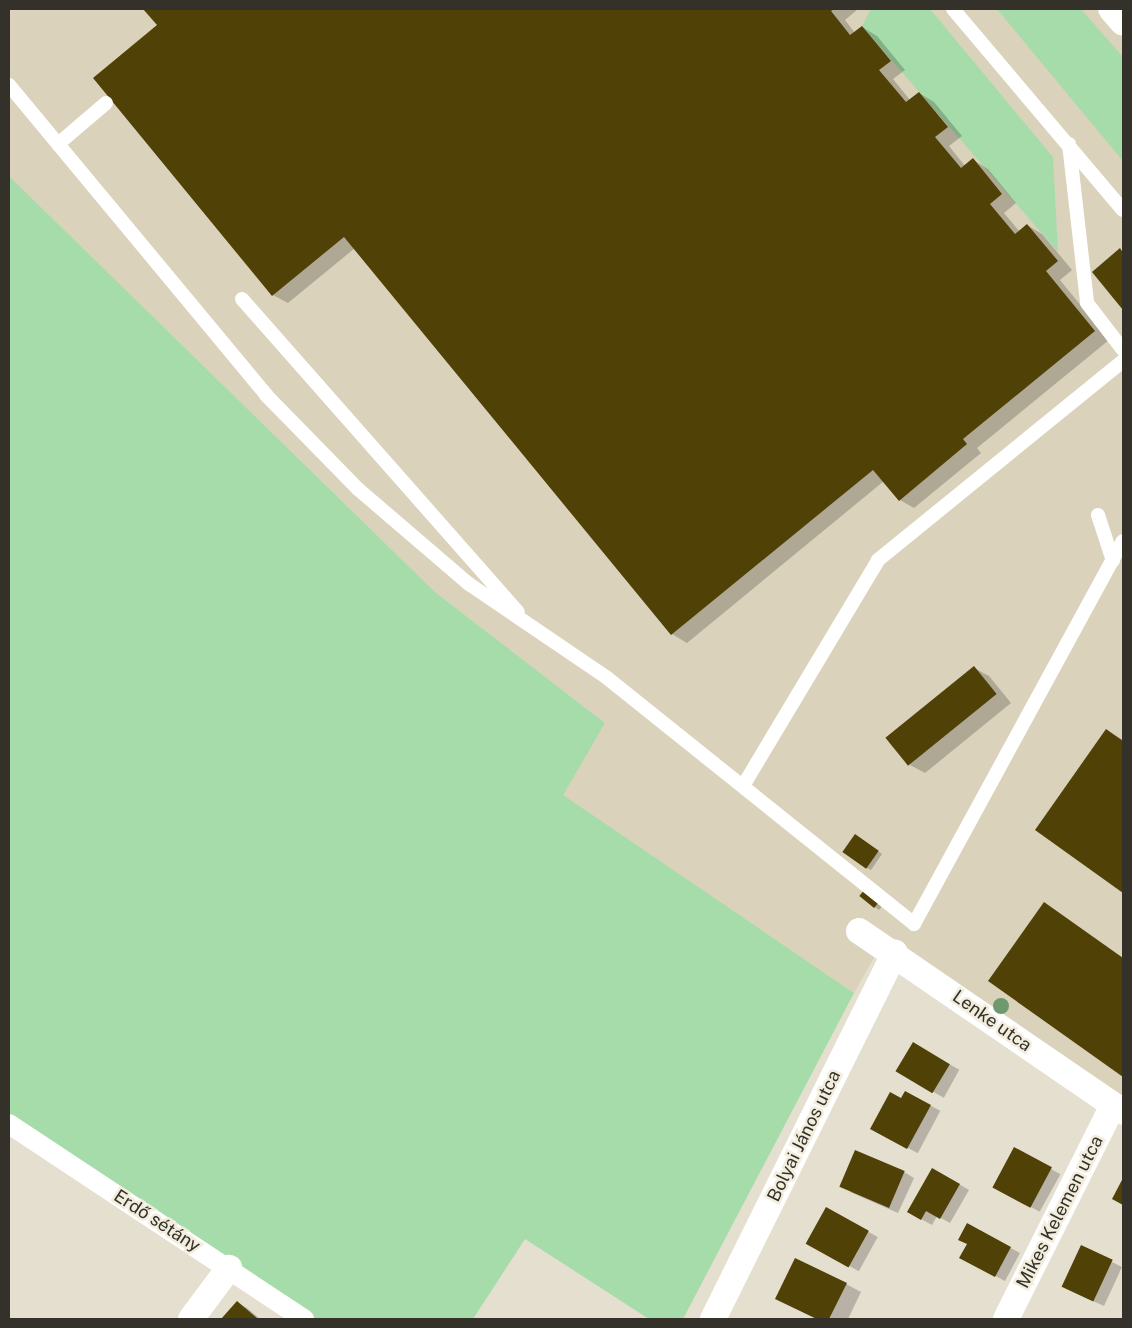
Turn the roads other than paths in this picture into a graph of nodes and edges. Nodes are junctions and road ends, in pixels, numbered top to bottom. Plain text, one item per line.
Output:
1 (953, 9) edge
2 (1111, 9) edge
3 (1123, 23) edge
4 (9, 84) edge
5 (106, 104) dead end
6 (58, 144) junction
7 (1069, 144) junction
8 (1123, 210) edge
9 (242, 299) dead end
10 (1123, 350) edge
11 (1123, 360) edge
12 (1098, 515) dead end
13 (1123, 541) edge
14 (1113, 561) junction
15 (536, 632) junction
16 (743, 786) junction
17 (859, 931) dead end
18 (894, 953) junction
19 (1118, 1108) edge
20 (9, 1124) edge
21 (230, 1268) junction
22 (191, 1319) edge
23 (304, 1319) edge
24 (713, 1319) edge
25 (1006, 1319) edge

1 - 7 lane
2 - 3 street
4 - 6 lane
5 - 6 lane
6 - 15 lane
7 - 8 lane
7 - 10 lane
9 - 15 lane
11 - 16 lane
12 - 14 lane
13 - 14 lane
14 - 16 lane
15 - 16 lane
17 - 18 street, Lenke utca
18 - 19 street, Lenke utca
18 - 24 street, Bolyai János utca
19 - 25 street, Mikes Kelemen utca
20 - 21 street, Erdő sétány
21 - 22 street
21 - 23 street, Erdő sétány

